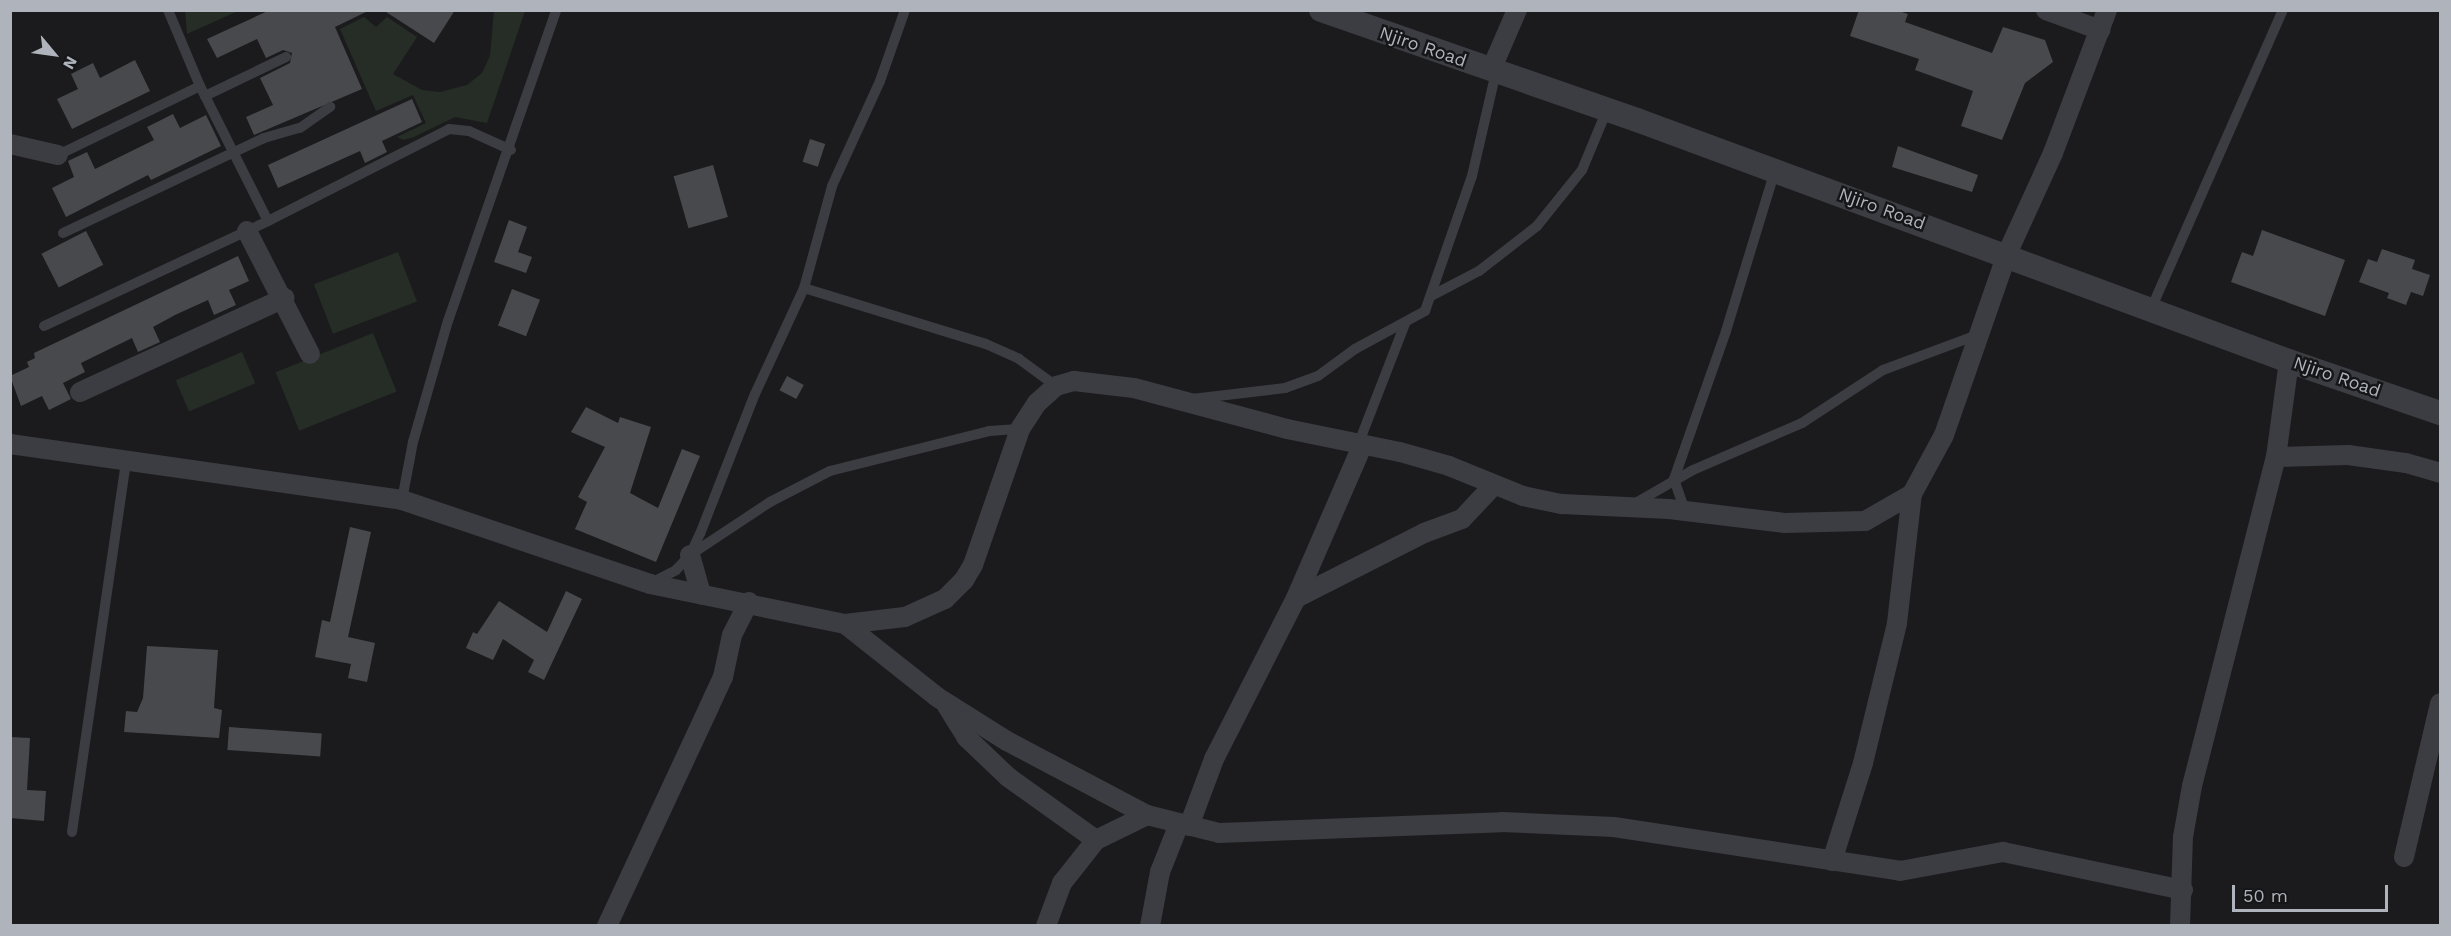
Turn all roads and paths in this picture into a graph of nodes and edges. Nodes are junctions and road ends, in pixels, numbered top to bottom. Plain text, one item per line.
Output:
1 (168, 10) edge
2 (556, 10) edge
3 (905, 10) edge
4 (1321, 10) edge
5 (1517, 10) edge
6 (2046, 10) edge
7 (2107, 10) edge
8 (2283, 10) edge
9 (2100, 30) junction
10 (286, 57) dead end
11 (1493, 71) junction
12 (203, 91) junction
13 (330, 107) dead end
14 (1607, 110) junction
15 (10, 144) edge
16 (511, 150) junction
17 (234, 153) junction
18 (57, 155) joint
19 (1775, 171) junction
20 (268, 221) junction
21 (247, 231) junction
22 (63, 233) dead end
23 (2007, 254) junction
24 (804, 288) junction
25 (1433, 295) junction
26 (284, 298) junction
27 (2151, 309) junction
28 (1405, 324) junction
29 (44, 326) dead end
30 (1977, 335) junction
31 (310, 354) dead end
32 (2289, 361) junction
33 (1056, 386) junction
34 (80, 392) dead end
35 (1180, 400) junction
36 (2440, 413) edge
37 (1020, 429) junction
38 (10, 444) edge
39 (1360, 445) junction
40 (2276, 457) junction
41 (126, 464) junction
42 (2440, 472) edge
43 (1674, 479) junction
44 (1494, 486) junction
45 (1912, 494) junction
46 (402, 500) junction
47 (1631, 506) junction
48 (1685, 511) junction
49 (690, 555) junction
50 (650, 584) junction
51 (701, 594) junction
52 (1296, 598) junction
53 (749, 602) junction
54 (844, 624) junction
55 (944, 701) junction
56 (2440, 703) edge
57 (1147, 815) junction
58 (1184, 825) junction
59 (72, 832) dead end
60 (1096, 840) junction
61 (2404, 857) dead end
62 (1832, 861) junction
63 (2183, 890) junction
64 (607, 926) edge
65 (1046, 926) edge
66 (1150, 926) edge
67 (2180, 926) edge

1 - 12 lane
2 - 16 lane
3 - 24 lane
4 - 11 street, Njiro Road
5 - 11 street
6 - 9 street
7 - 9 street
8 - 27 lane
9 - 23 street
10 - 12 lane
11 - 14 street, Njiro Road
11 - 25 lane
12 - 17 lane
12 - 18 lane
13 - 17 lane
14 - 19 street, Njiro Road
14 - 25 lane
15 - 18 street
16 - 20 lane
16 - 46 lane
17 - 20 lane
17 - 22 lane
19 - 23 street, Njiro Road
19 - 43 lane
20 - 21 lane
21 - 26 street
21 - 29 lane
23 - 27 street, Njiro Road
23 - 30 street
24 - 33 lane
24 - 49 lane
25 - 28 lane
26 - 31 street
26 - 34 street
27 - 32 street, Njiro Road
28 - 35 lane
28 - 39 lane
30 - 43 lane
30 - 45 street
32 - 36 street, Njiro Road
32 - 40 street
33 - 35 street
33 - 37 street
35 - 39 street
37 - 49 lane
37 - 54 street
38 - 41 street
39 - 44 street
39 - 52 street
40 - 42 street
40 - 63 street
41 - 46 street
41 - 59 lane
43 - 47 lane
43 - 48 lane
44 - 47 street
44 - 52 street
45 - 48 street
45 - 62 street
46 - 50 street
47 - 48 street
49 - 50 lane
49 - 51 street
50 - 51 street
51 - 53 street
52 - 58 street
53 - 54 street
53 - 64 street
54 - 55 street
55 - 57 street
55 - 60 street
56 - 61 street
57 - 58 street
57 - 60 street
58 - 62 street
58 - 66 street
60 - 65 street
62 - 63 street
63 - 67 street

